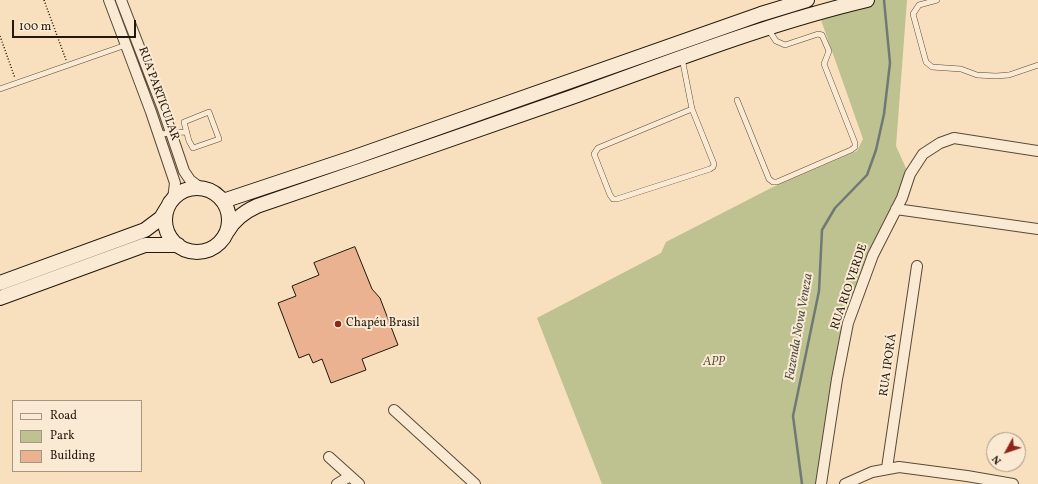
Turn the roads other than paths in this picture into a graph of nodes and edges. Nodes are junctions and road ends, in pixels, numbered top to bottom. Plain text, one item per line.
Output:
1 (109, 0) edge
2 (120, 0) edge
3 (806, 0) edge
4 (867, 0) edge
5 (937, 0) edge
6 (767, 27) junction
7 (126, 46) junction
8 (682, 57) junction
9 (1038, 65) edge
10 (0, 89) edge
11 (737, 100) dead end
12 (163, 109) junction
13 (692, 109) junction
14 (151, 112) junction
15 (186, 132) junction
16 (159, 134) junction
17 (172, 134) junction
18 (1038, 151) edge
19 (202, 189) junction
20 (223, 201) junction
21 (171, 202) junction
22 (896, 210) junction
23 (1038, 229) edge
24 (226, 232) junction
25 (178, 245) junction
26 (917, 266) dead end
27 (0, 283) edge
28 (0, 298) edge
29 (394, 410) dead end
30 (329, 457) dead end
31 (887, 468) junction
32 (350, 476) junction
33 (337, 484) edge
34 (359, 484) edge
35 (475, 484) edge
36 (821, 484) edge
37 (845, 484) edge
38 (1014, 484) edge

1 - 7 street, RUA PARTICULAR
2 - 12 street, RUA PARTICULAR
3 - 20 street
4 - 6 street
5 - 9 lane
6 - 8 street
6 - 11 lane
7 - 10 lane
7 - 14 street, RUA PARTICULAR
8 - 13 lane
8 - 24 street
12 - 14 street
12 - 17 street, RUA PARTICULAR
13 - 13 lane
14 - 16 street, RUA PARTICULAR
15 - 15 lane
15 - 17 lane
16 - 17 lane
16 - 21 street, RUA PARTICULAR
17 - 19 street, RUA PARTICULAR
18 - 22 street, RUA RIO VERDE
19 - 20 street
19 - 21 street
20 - 24 street
21 - 25 street
21 - 27 street
22 - 23 street
22 - 36 street, RUA RIO VERDE
24 - 25 street
25 - 28 street
26 - 31 street, RUA IPORÁ
29 - 35 street
30 - 32 street
31 - 37 street
31 - 38 street
32 - 33 street
32 - 34 street

